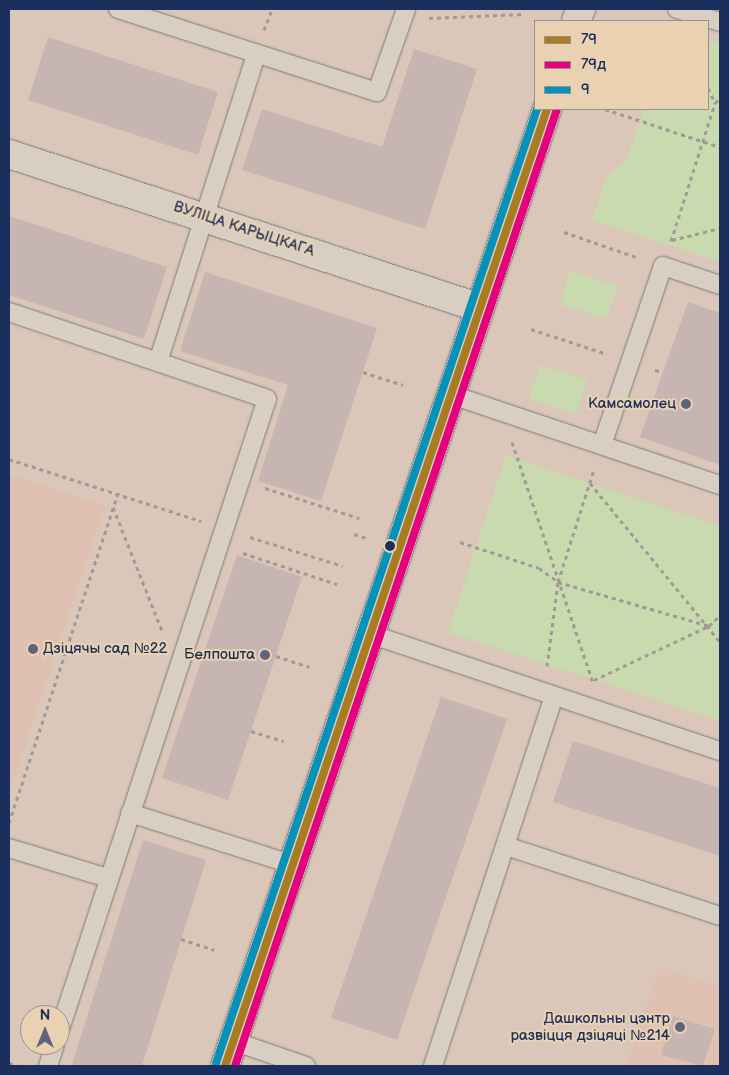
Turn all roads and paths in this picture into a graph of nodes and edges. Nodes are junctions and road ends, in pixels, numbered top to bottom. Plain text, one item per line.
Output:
1 (118, 9) edge
2 (678, 9) edge
3 (404, 14) edge
4 (523, 14) dead end
5 (720, 22) edge
6 (256, 54) junction
7 (709, 90) edge
8 (720, 98) edge
9 (715, 103) junction
10 (547, 110) edge
11 (605, 110) edge
12 (704, 141) junction
13 (720, 146) edge
14 (9, 154) edge
15 (204, 216) junction
16 (720, 228) edge
17 (564, 232) dead end
18 (672, 240) junction
19 (663, 266) junction
20 (720, 285) edge
21 (478, 307) junction
22 (9, 312) edge
23 (531, 329) dead end
24 (158, 362) junction
25 (631, 362) junction
26 (363, 372) dead end
27 (663, 372) dead end
28 (403, 385) dead end
29 (449, 394) junction
30 (509, 434) dead end
31 (602, 446) junction
32 (9, 459) edge
33 (240, 480) junction
34 (720, 485) edge
35 (118, 494) junction
36 (113, 506) junction
37 (359, 518) dead end
38 (354, 534) dead end
39 (221, 537) junction
40 (365, 538) dead end
41 (460, 542) dead end
42 (343, 566) dead end
43 (558, 582) junction
44 (337, 584) dead end
45 (720, 615) edge
46 (709, 626) junction
47 (370, 634) junction
48 (720, 642) edge
49 (276, 656) dead end
50 (309, 667) dead end
51 (177, 669) junction
52 (594, 680) junction
53 (547, 693) junction
54 (586, 706) junction
55 (251, 731) dead end
56 (284, 741) dead end
57 (720, 751) edge
58 (130, 813) junction
59 (9, 823) edge
60 (506, 846) junction
61 (9, 848) edge
62 (294, 865) junction
63 (108, 878) junction
64 (720, 916) edge
65 (181, 939) dead end
66 (214, 950) dead end
67 (68, 1005) edge
68 (229, 1054) edge
69 (9, 1063) edge
70 (19, 1066) edge
71 (306, 1066) edge
72 (433, 1066) edge

1 - 6 lane
2 - 5 lane
3 - 4 path
3 - 6 lane
6 - 15 lane
7 - 9 path
8 - 9 path
9 - 12 path
10 - 21 main road
11 - 12 path
12 - 13 path
12 - 18 path
14 - 15 main road, ВУЛІЦА КАРЫЦКАГА
15 - 21 main road, ВУЛІЦА КАРЫЦКАГА
15 - 24 lane
16 - 18 path
17 - 19 path
18 - 19 path
19 - 20 lane
19 - 25 lane
21 - 29 main road
22 - 24 lane
23 - 25 path
24 - 33 lane
25 - 27 path
25 - 31 lane
26 - 28 path
29 - 31 lane
29 - 47 main road
30 - 43 path
31 - 34 lane
32 - 35 path
33 - 37 path
33 - 39 lane
35 - 36 path
35 - 39 path
36 - 51 path
36 - 59 path
38 - 40 path
39 - 42 path
39 - 44 path
39 - 51 lane
41 - 43 path
43 - 46 path
43 - 46 path
43 - 52 path
43 - 53 path
45 - 46 path
46 - 48 path
46 - 52 path
47 - 53 lane
47 - 62 main road
49 - 50 path
51 - 58 lane
52 - 54 path
53 - 54 lane
53 - 60 lane
54 - 57 lane
55 - 56 path
58 - 62 lane
58 - 63 lane
60 - 64 lane
60 - 72 lane
61 - 63 lane
62 - 68 main road
63 - 67 lane
65 - 66 path
68 - 71 lane
69 - 70 path

